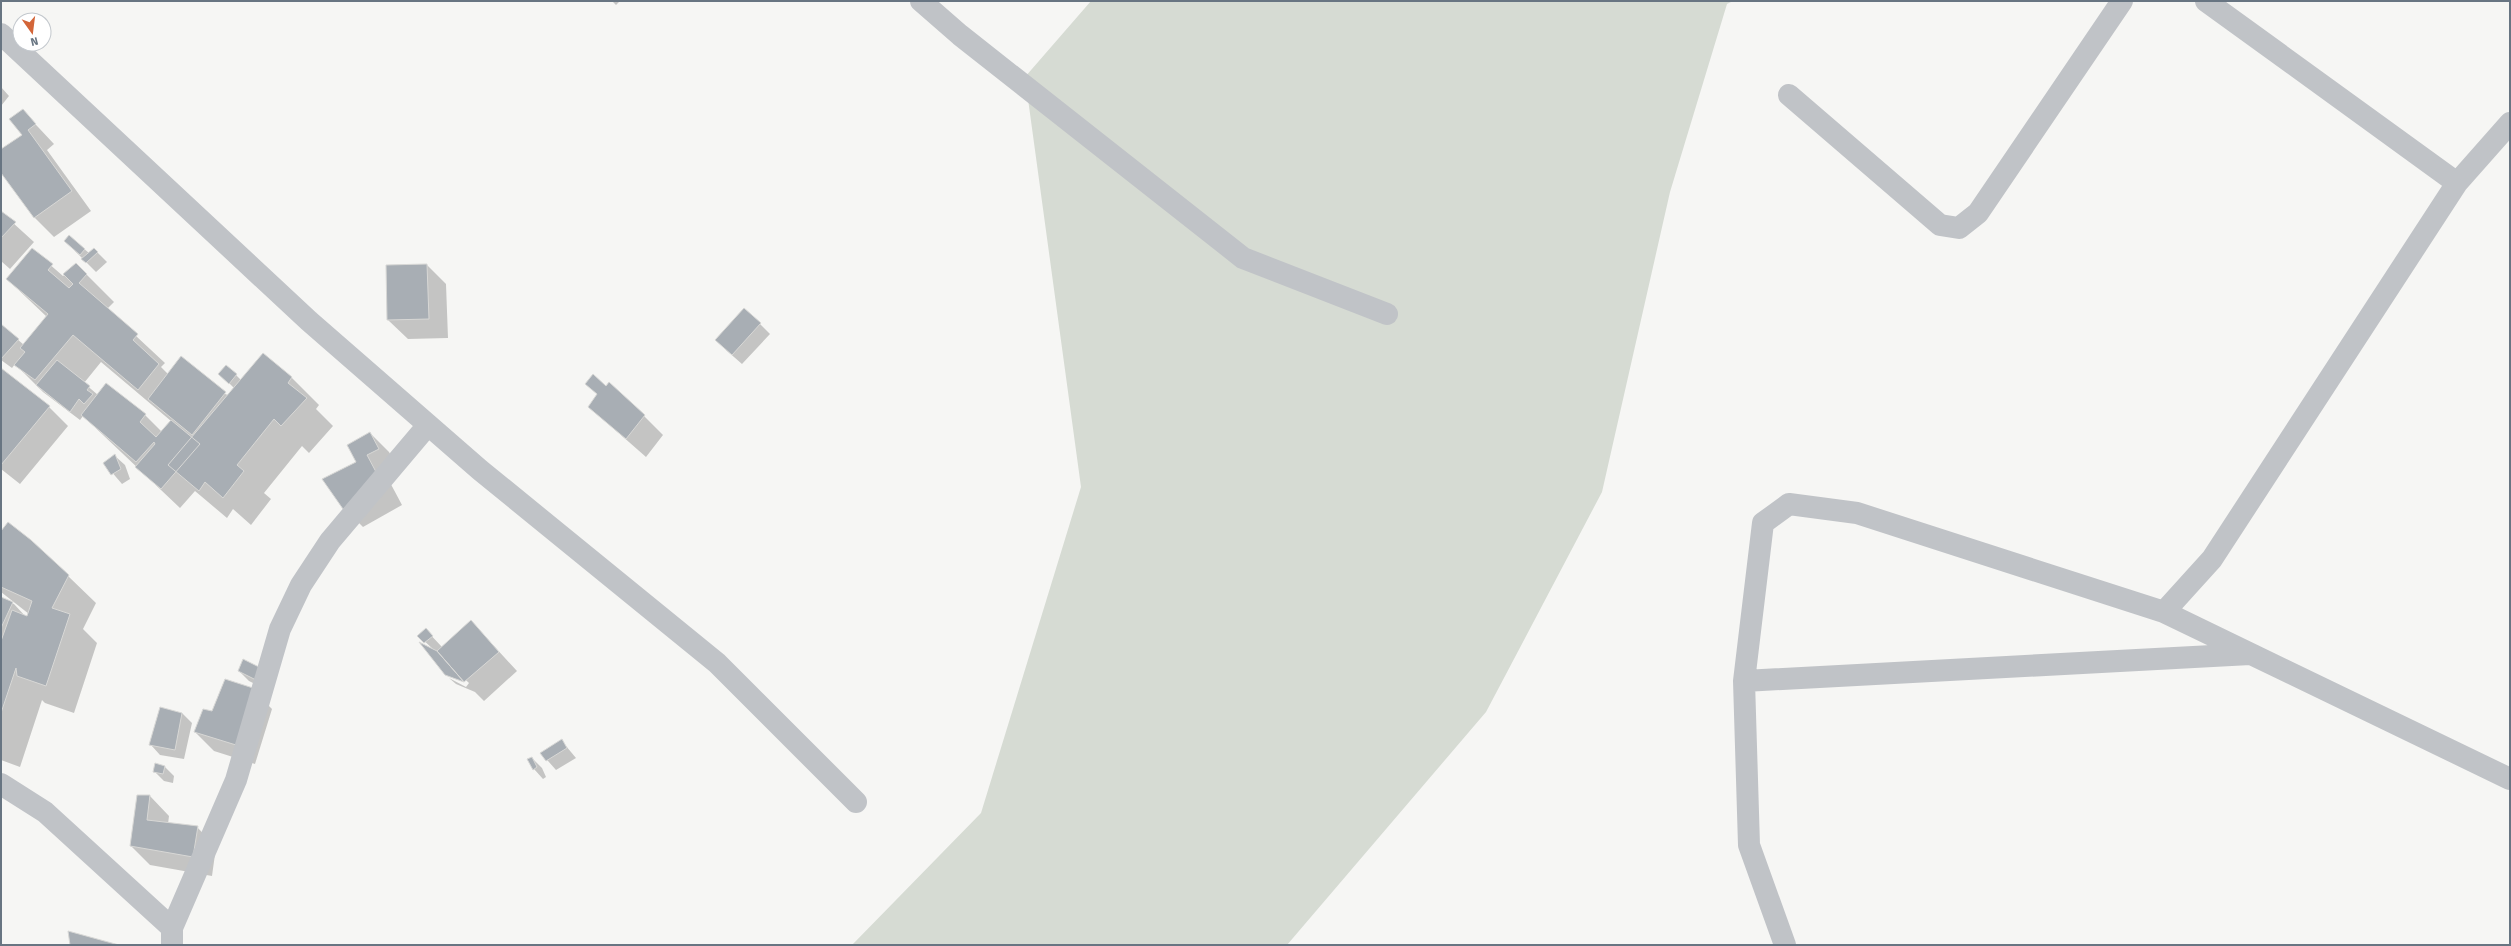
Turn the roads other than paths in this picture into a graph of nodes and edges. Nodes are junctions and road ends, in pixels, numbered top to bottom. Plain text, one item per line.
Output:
1 (921, 1) edge
2 (2122, 1) edge
3 (2206, 1) edge
4 (1, 34) edge
5 (1789, 95) dead end
6 (2510, 123) edge
7 (2457, 183) junction
8 (1387, 314) dead end
9 (428, 425) junction
10 (2164, 612) junction
11 (2251, 654) junction
12 (1744, 681) junction
13 (2510, 779) edge
14 (1, 784) edge
15 (856, 802) dead end
16 (172, 936) edge
17 (1785, 945) edge

1 - 8 street
2 - 5 street
3 - 7 street
4 - 9 street
6 - 7 street
7 - 10 street
9 - 15 street
9 - 16 street
10 - 11 street
10 - 12 street
11 - 12 street
11 - 13 street
12 - 17 street
14 - 16 street

